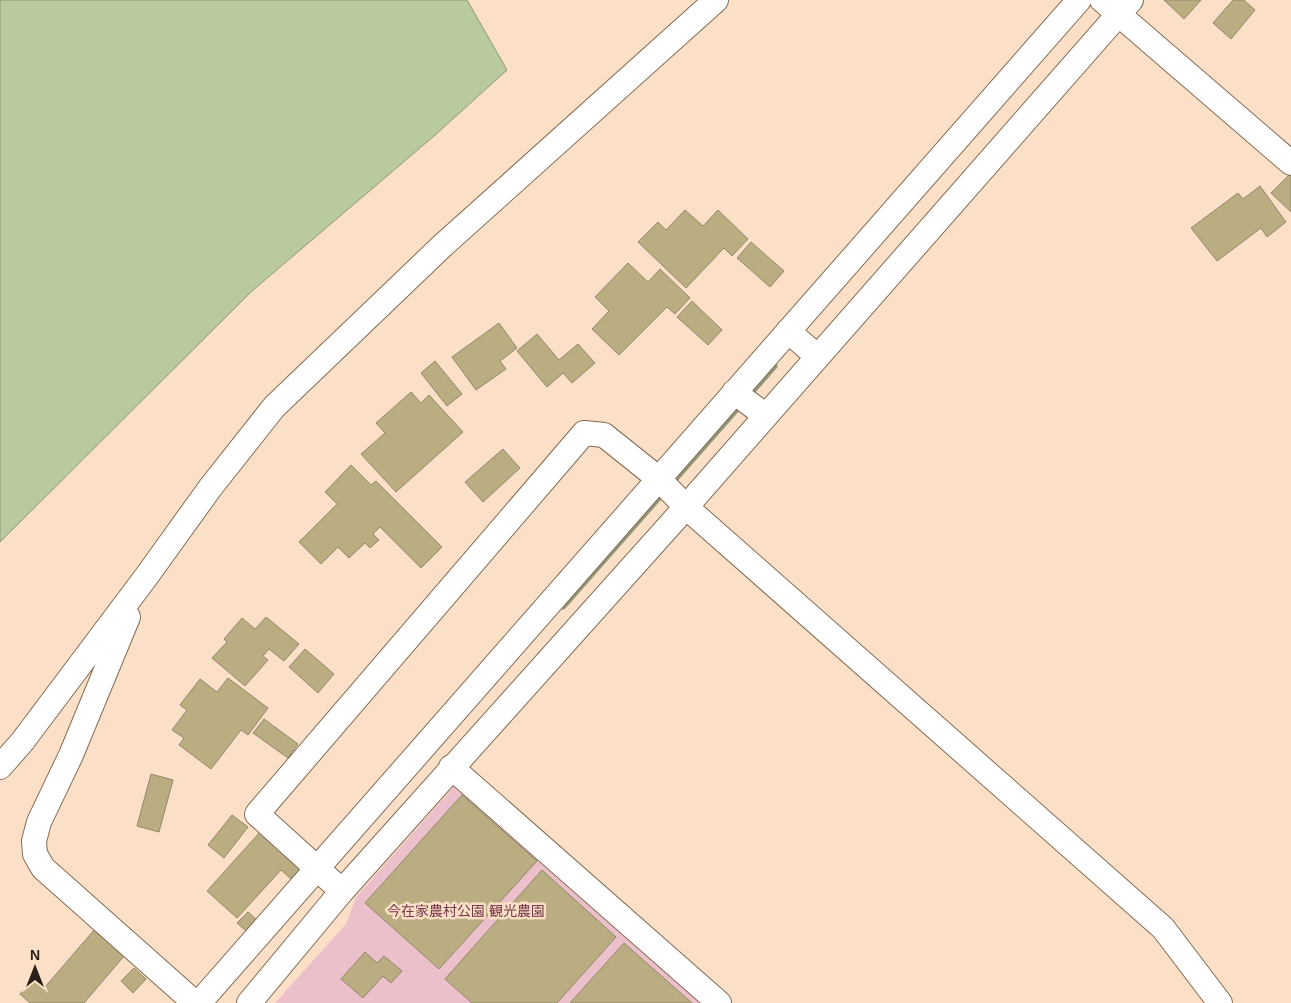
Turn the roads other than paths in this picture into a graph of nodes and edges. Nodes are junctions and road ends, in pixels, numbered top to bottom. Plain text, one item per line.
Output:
1 (716, 0) edge
2 (1079, 0) edge
3 (1118, 4) edge
4 (1291, 163) edge
5 (788, 332) junction
6 (818, 357) junction
7 (734, 392) junction
8 (766, 416) junction
9 (659, 479) junction
10 (686, 507) junction
11 (146, 577) junction
12 (0, 767) edge
13 (451, 767) junction
14 (328, 879) junction
15 (197, 1003) edge
16 (249, 1003) edge
17 (719, 1003) edge
18 (1220, 1003) edge

1 - 11 street
2 - 5 street
3 - 4 street
3 - 6 street
5 - 6 street
5 - 7 street
6 - 8 street
7 - 8 street
7 - 9 street
8 - 10 street
9 - 10 street
9 - 14 street
9 - 14 street
10 - 13 street
10 - 18 street
11 - 12 street
11 - 15 street
13 - 14 street
13 - 17 street
14 - 15 street
14 - 16 street

